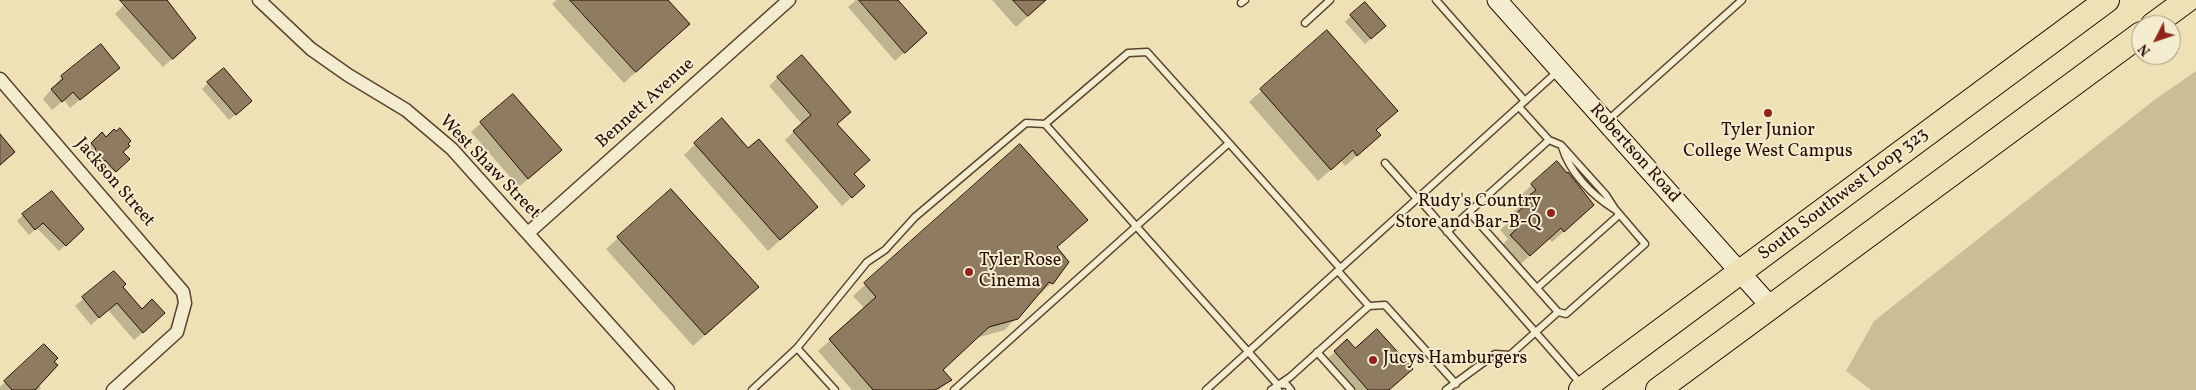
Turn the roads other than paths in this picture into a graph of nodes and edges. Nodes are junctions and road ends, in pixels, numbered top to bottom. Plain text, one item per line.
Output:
1 (259, 0) edge
2 (789, 0) edge
3 (1330, 0) edge
4 (1436, 0) edge
5 (1498, 0) edge
6 (1742, 0) edge
7 (2107, 0) edge
8 (2187, 0) edge
9 (2167, 15) edge
10 (1305, 23) dead end
11 (2131, 41) edge
12 (1559, 70) junction
13 (0, 79) edge
14 (1525, 101) junction
15 (1519, 107) junction
16 (1606, 122) junction
17 (1045, 124) junction
18 (1549, 140) junction
19 (1229, 143) junction
20 (1385, 163) dead end
21 (1418, 199) junction
22 (1469, 212) junction
23 (1617, 212) junction
24 (1135, 228) junction
25 (1447, 232) junction
26 (528, 233) junction
27 (1339, 270) junction
28 (1740, 272) junction
29 (1537, 288) junction
30 (1369, 306) junction
31 (1771, 307) junction
32 (1558, 312) junction
33 (1536, 332) junction
34 (797, 348) junction
35 (1317, 352) junction
36 (1247, 353) junction
37 (1456, 384) junction
38 (1277, 387) edge
39 (1583, 389) edge
40 (113, 390) edge
41 (668, 390) edge
42 (752, 390) edge
43 (835, 390) edge
44 (954, 390) edge
45 (1206, 390) edge
46 (1270, 390) edge
47 (1291, 390) edge
48 (1351, 390) edge
49 (1446, 390) edge
50 (1658, 390) edge

1 - 26 street, West Shaw Street
2 - 26 street, Bennett Avenue
3 - 10 lane
4 - 14 lane
5 - 12 street, Robertson Road
6 - 16 lane
7 - 28 highway, South Southwest Loop 323
8 - 9 highway
11 - 31 highway
12 - 14 lane
12 - 16 street, Robertson Road
13 - 40 street, Jackson Street
14 - 15 lane
15 - 18 lane
15 - 21 lane
16 - 28 street, Robertson Road
17 - 19 lane
17 - 24 lane
17 - 34 lane
18 - 22 lane
18 - 23 lane
19 - 24 lane
19 - 27 lane
20 - 21 lane
21 - 25 lane
21 - 27 lane
22 - 25 lane
22 - 29 lane
23 - 29 lane
23 - 32 lane
24 - 36 lane
24 - 44 lane
25 - 33 lane
26 - 41 street, West Shaw Street
27 - 30 lane
27 - 36 lane
28 - 31 street, Robertson Road
28 - 39 highway, South Southwest Loop 323
29 - 32 lane
30 - 35 lane
30 - 37 lane
31 - 50 highway
32 - 33 lane
33 - 37 lane
33 - 39 lane
34 - 42 lane
34 - 43 lane
35 - 38 lane
35 - 48 lane
36 - 38 lane
36 - 45 lane
37 - 49 lane
38 - 46 lane
38 - 47 lane

